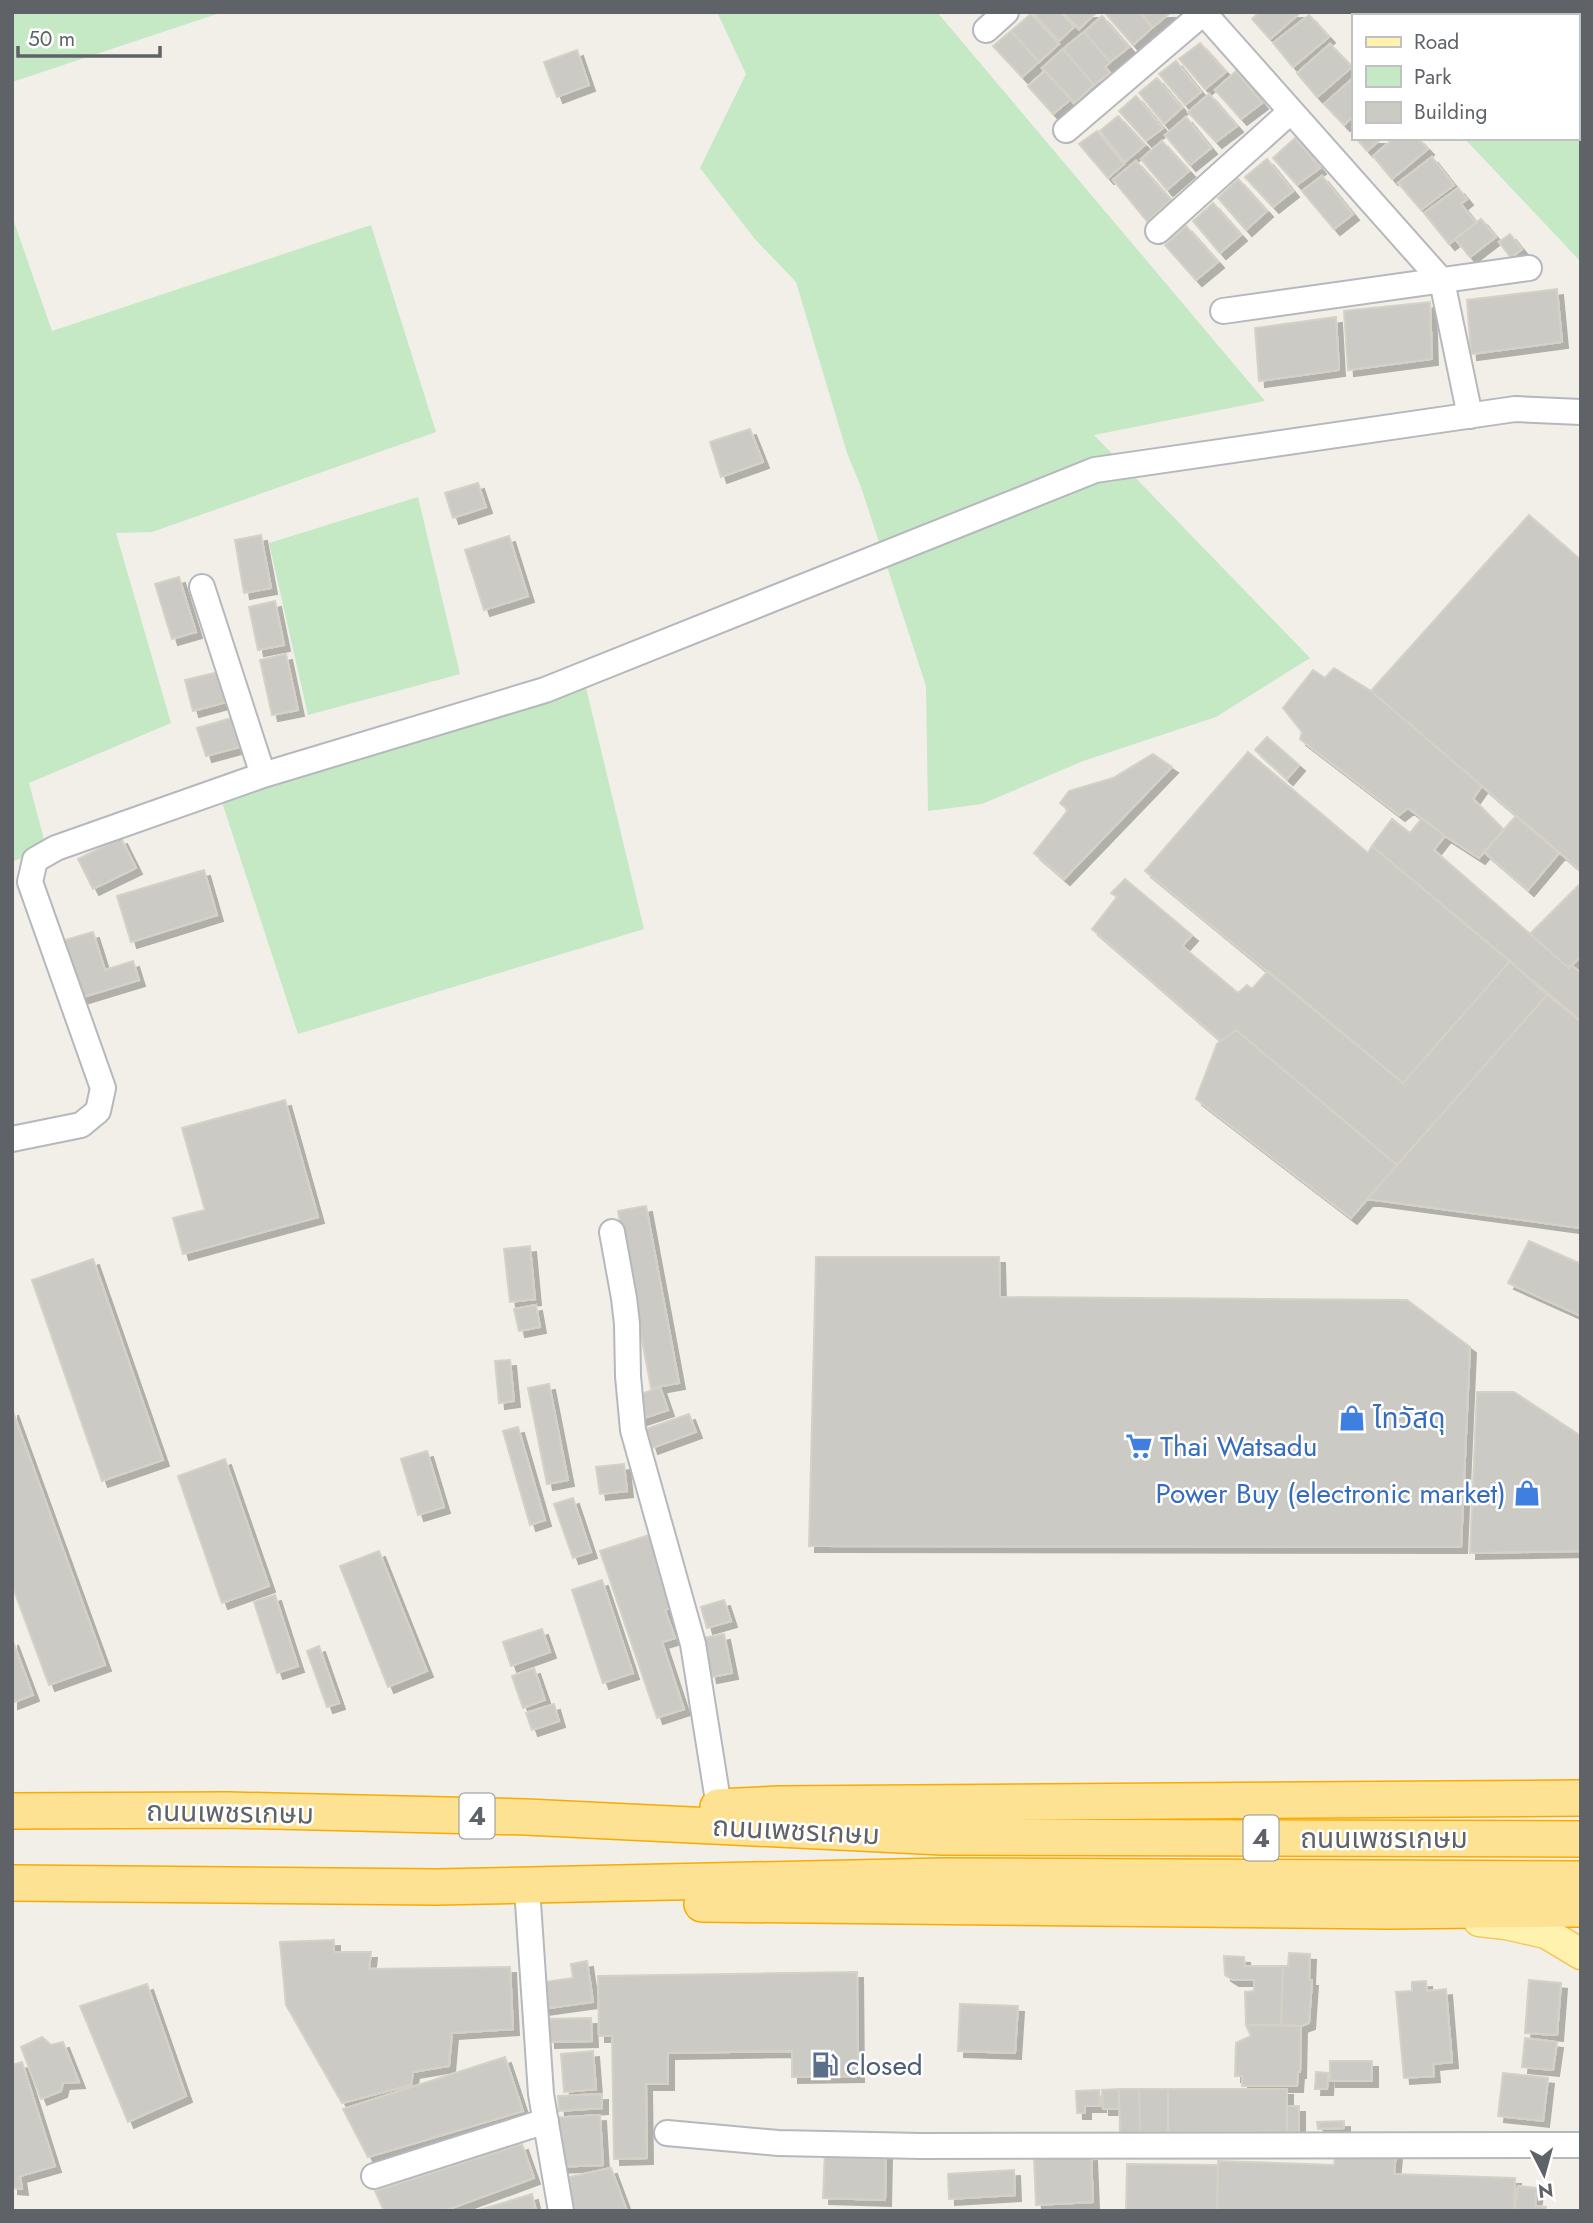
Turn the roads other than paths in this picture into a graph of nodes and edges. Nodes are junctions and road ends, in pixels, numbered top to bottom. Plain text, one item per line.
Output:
1 (1006, 12) edge
2 (1203, 13) edge
3 (986, 30) dead end
4 (1290, 112) junction
5 (1066, 130) dead end
6 (1158, 231) dead end
7 (1529, 268) dead end
8 (1442, 281) junction
9 (1223, 311) dead end
10 (1581, 412) edge
11 (1470, 416) junction
12 (202, 587) dead end
13 (263, 775) junction
14 (12, 1139) edge
15 (612, 1232) dead end
16 (1580, 1794) edge
17 (719, 1807) junction
18 (12, 1811) edge
19 (526, 1817) junction
20 (1581, 1839) edge
21 (12, 1883) edge
22 (437, 1887) junction
23 (1578, 1900) edge
24 (528, 1903) junction
25 (1390, 1911) junction
26 (1581, 1954) edge
27 (546, 2121) junction
28 (667, 2133) dead end
29 (1581, 2145) edge
30 (374, 2176) dead end
31 (561, 2211) edge

1 - 3 street
2 - 4 street
2 - 5 street
4 - 6 street
4 - 8 street
7 - 8 street
8 - 9 street
8 - 11 street
10 - 11 street
11 - 13 street
12 - 13 street
13 - 14 street
15 - 17 street
16 - 17 highway
17 - 19 highway
18 - 19 highway, ถนนเพชรเกษม / 4
19 - 20 highway, ถนนเพชรเกษม / 4
21 - 22 highway, ถนนเพชรเกษม / 4
22 - 23 highway, ถนนเพชรเกษม / 4
22 - 24 highway
23 - 25 highway
24 - 25 highway
24 - 27 street
25 - 26 main road
27 - 30 street
27 - 31 street
28 - 29 street

